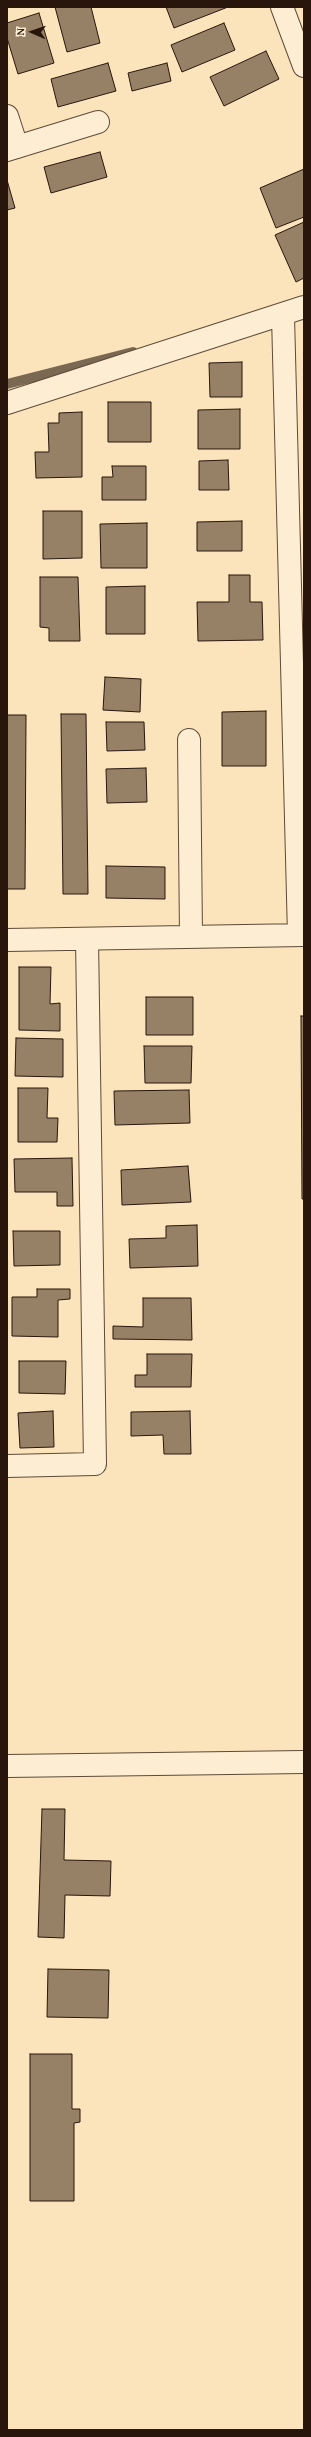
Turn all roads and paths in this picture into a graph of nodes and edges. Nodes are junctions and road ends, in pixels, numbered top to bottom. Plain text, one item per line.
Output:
1 (282, 7) edge
2 (304, 66) edge
3 (7, 116) edge
4 (98, 122) dead end
5 (12, 148) edge
6 (304, 307) edge
7 (284, 316) junction
8 (7, 403) edge
9 (190, 740) dead end
10 (301, 935) edge
11 (191, 937) junction
12 (87, 939) junction
13 (7, 940) edge
14 (7, 1466) edge
15 (304, 1762) edge
16 (7, 1766) edge

1 - 2 street
3 - 5 street
4 - 5 street
6 - 7 street
7 - 8 street
7 - 10 street
9 - 11 street
10 - 11 street
11 - 12 street
12 - 13 street
12 - 14 street
15 - 16 street

